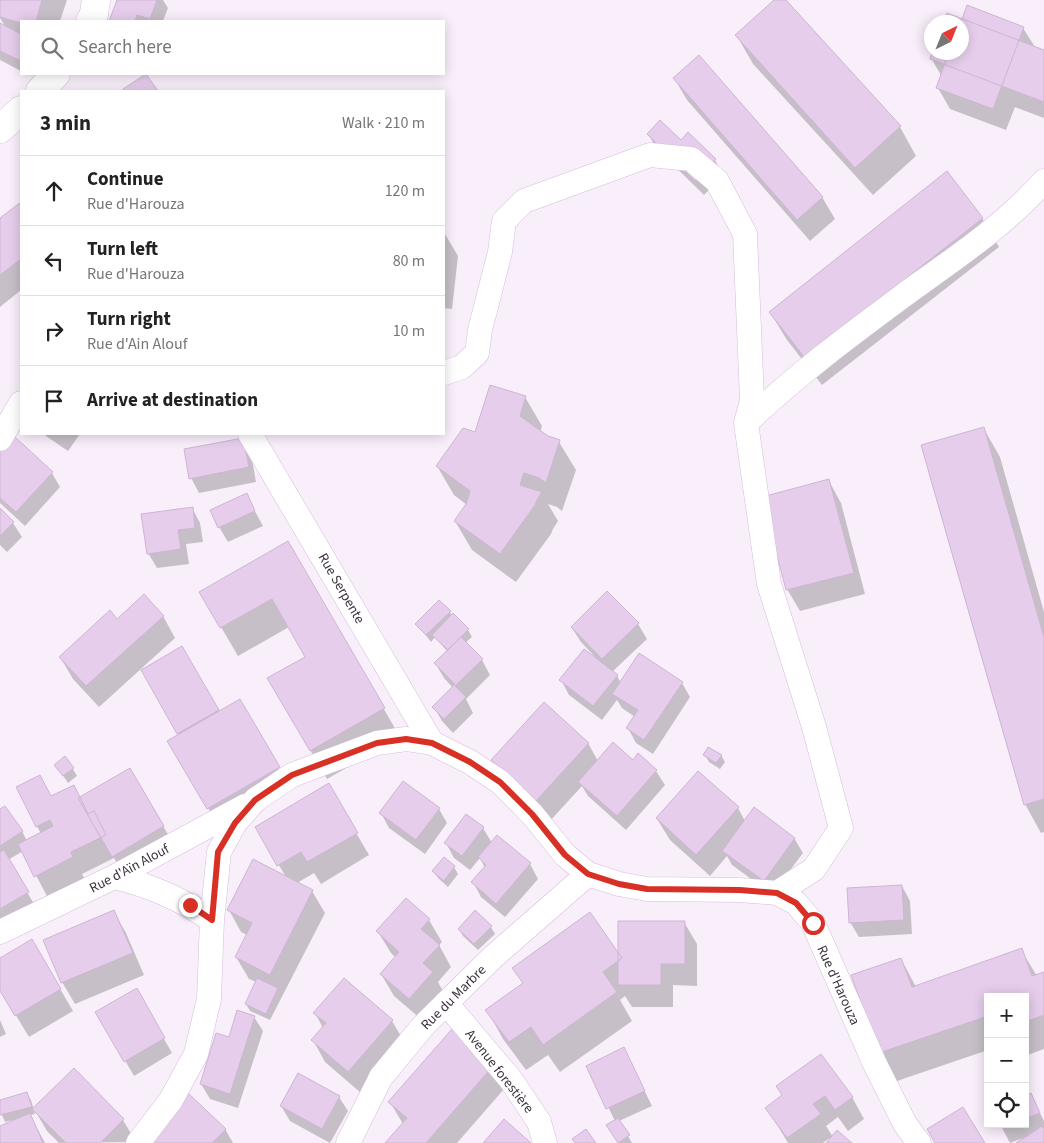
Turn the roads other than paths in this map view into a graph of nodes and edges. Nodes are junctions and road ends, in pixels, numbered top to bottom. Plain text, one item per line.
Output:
1 (96, 0) edge
2 (91, 20) edge
3 (55, 75) edge
4 (41, 90) edge
5 (20, 111) edge
6 (0, 129) edge
7 (1044, 181) edge
8 (445, 373) edge
9 (20, 405) edge
10 (746, 423) junction
11 (251, 435) edge
12 (0, 439) edge
13 (432, 743) junction
14 (255, 800) junction
15 (588, 874) junction
16 (114, 877) junction
17 (777, 893) junction
18 (212, 920) junction
19 (0, 932) edge
20 (446, 1003) junction
21 (138, 1143) edge
22 (348, 1143) edge
23 (545, 1143) edge
24 (919, 1143) edge

1 - 2 street
3 - 4 street
5 - 6 street
7 - 10 street
8 - 10 street
9 - 12 street
10 - 17 street
11 - 13 street, Rue Serpente
13 - 14 street, Rue d'Harouza
13 - 15 street, Rue d'Harouza
14 - 16 street, Rue d'Aïn Alouf
14 - 18 street, Rue d'Harouza
15 - 17 street, Rue d'Harouza
15 - 20 street, Rue du Marbre
16 - 18 street
16 - 19 street, Rue d'Aïn Alouf
17 - 24 street, Rue d'Harouza
18 - 21 street, Rue d'Harouza
20 - 22 street, Rue du Marbre
20 - 23 street, Avenue forestière

